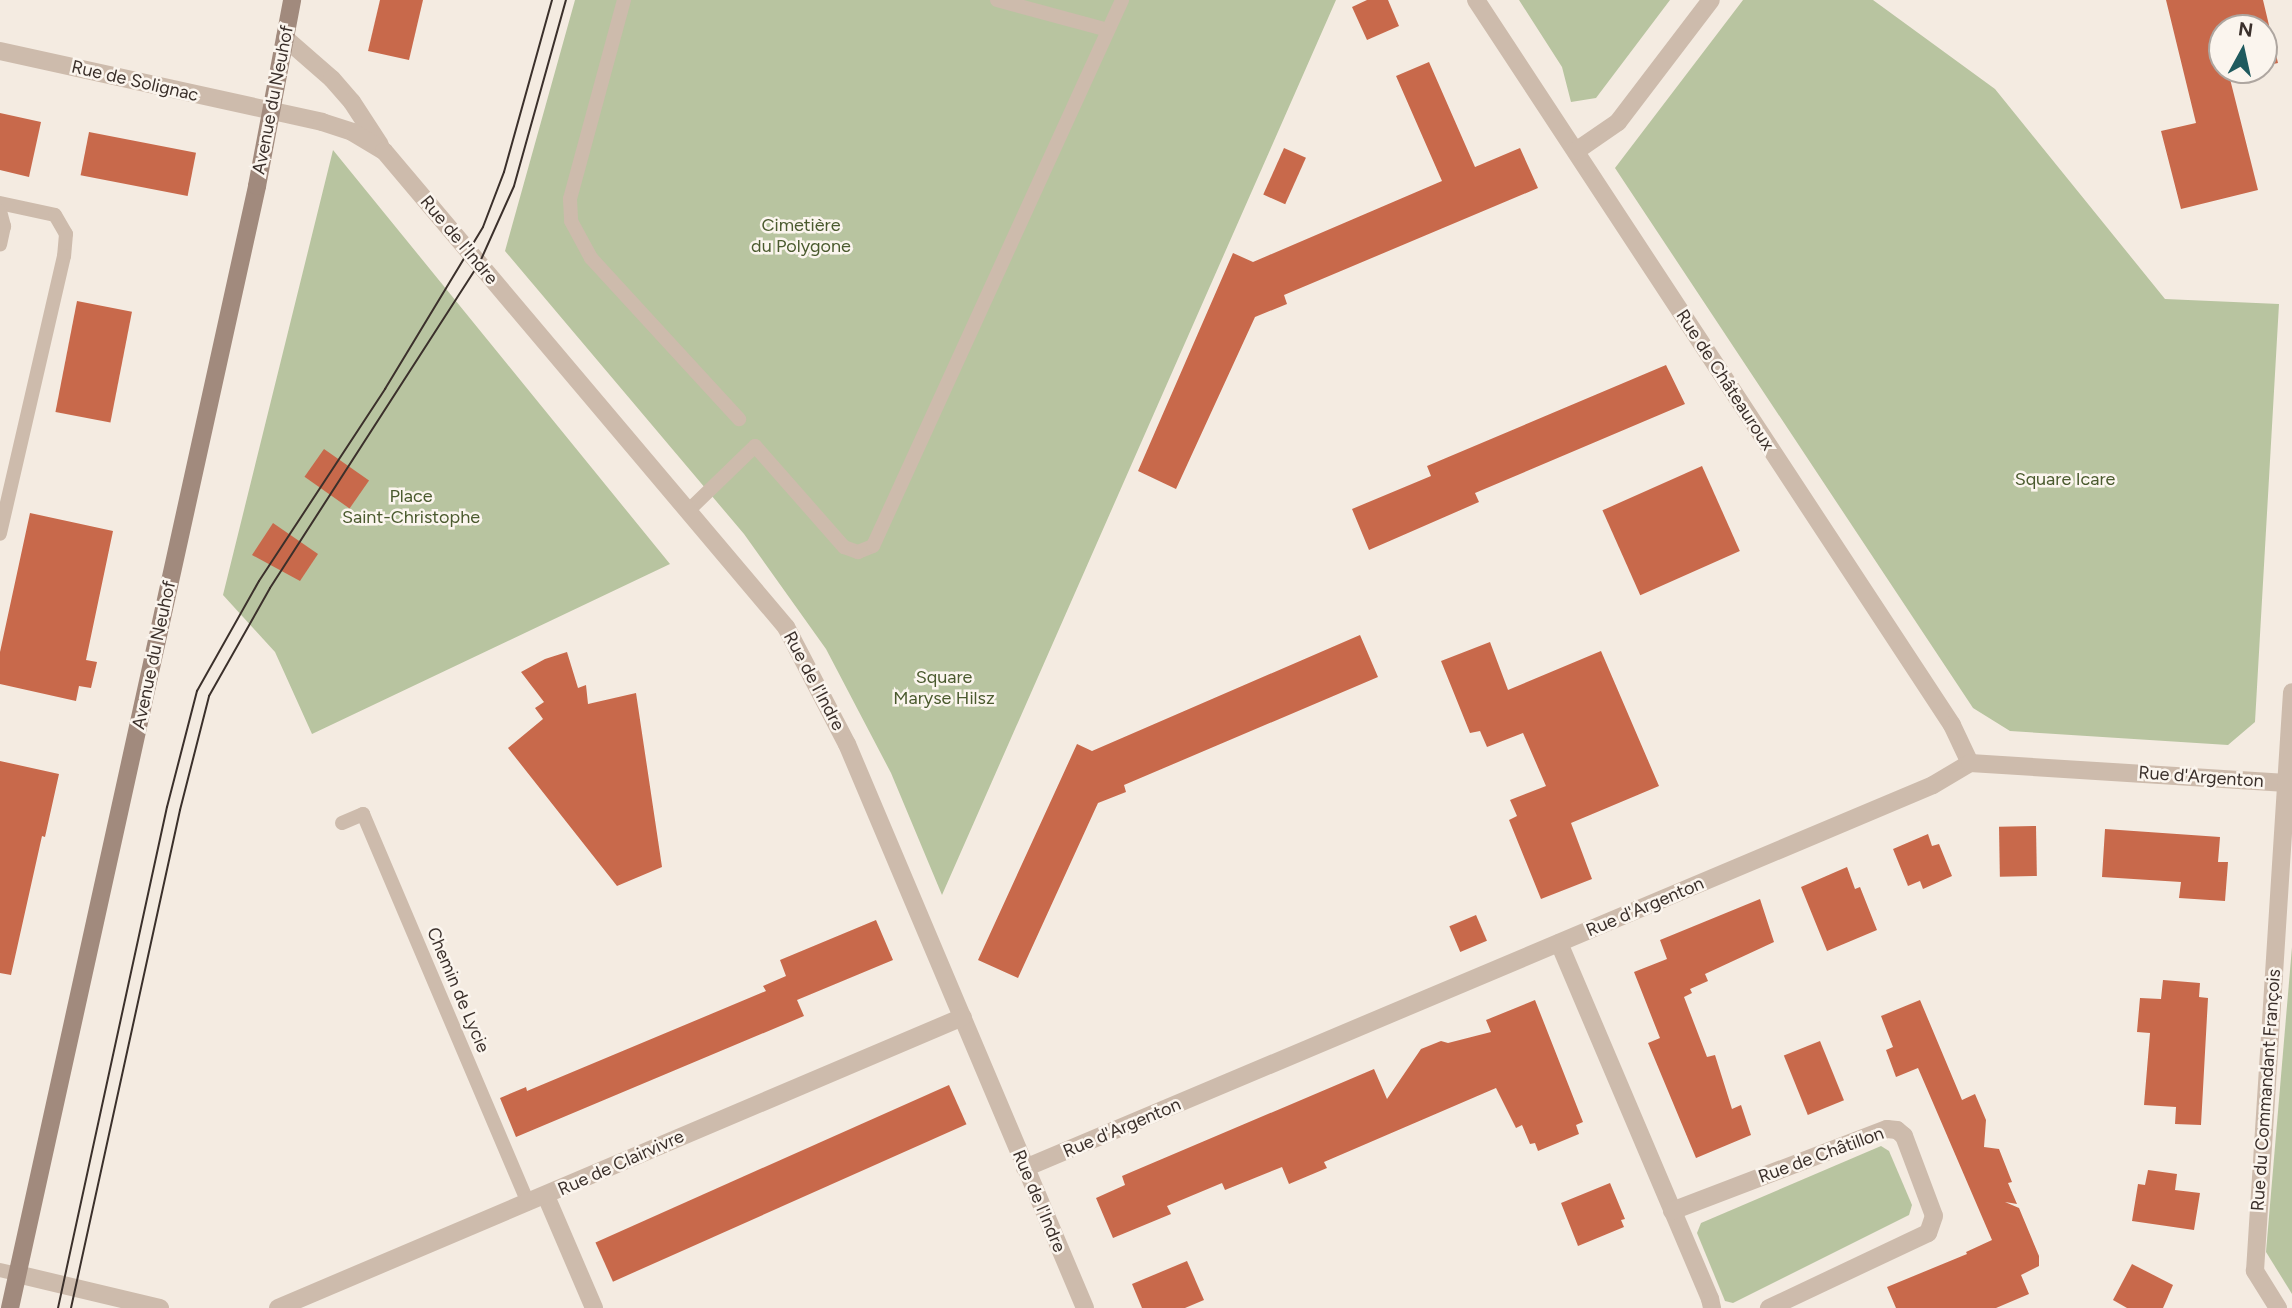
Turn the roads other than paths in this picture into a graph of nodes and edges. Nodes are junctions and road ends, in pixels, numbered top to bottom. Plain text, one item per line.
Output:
1 (292, 0) edge
2 (624, 0) edge
3 (997, 0) edge
4 (1122, 0) edge
5 (1476, 0) edge
6 (1711, 0) edge
7 (1108, 30) junction
8 (285, 38) junction
9 (0, 51) edge
10 (271, 111) junction
11 (384, 151) junction
12 (1576, 151) junction
13 (0, 203) edge
14 (0, 211) edge
15 (0, 245) edge
16 (740, 419) dead end
17 (689, 510) junction
18 (0, 534) edge
19 (2292, 692) edge
20 (1970, 763) junction
21 (2286, 783) junction
22 (342, 823) dead end
23 (1559, 943) junction
24 (963, 1017) junction
25 (1025, 1168) junction
26 (547, 1196) junction
27 (528, 1203) junction
28 (1672, 1211) junction
29 (9, 1272) edge
30 (306, 1302) edge
31 (10, 1308) edge
32 (160, 1308) edge
33 (278, 1308) edge
34 (594, 1308) edge
35 (1084, 1308) edge
36 (1712, 1308) edge
37 (1769, 1308) edge
38 (2278, 1308) edge

1 - 8 street, Avenue du Neuhof
2 - 16 lane
3 - 7 lane
4 - 7 lane
5 - 12 street, Rue de Châteauroux
6 - 12 street
7 - 17 lane
8 - 10 street, Avenue du Neuhof
8 - 11 street, Rue de l'Indre
9 - 10 street, Rue de Solignac
10 - 11 street, Rue de l'Indre
10 - 29 street, Avenue du Neuhof
11 - 17 street, Rue de l'Indre
12 - 20 street, Rue de Châteauroux
13 - 18 lane
14 - 15 lane
17 - 24 street, Rue de l'Indre
19 - 21 street, Rue du Commandant François
20 - 21 street, Rue d'Argenton
20 - 23 street, Rue d'Argenton
21 - 38 street, Rue du Commandant François
22 - 27 lane, Chemin de Lycie
23 - 25 street, Rue d'Argenton
23 - 28 street
24 - 25 street, Rue de l'Indre
24 - 26 street, Rue de Clairvivre
25 - 35 street, Rue de l'Indre
26 - 27 street, Rue de Clairvivre
26 - 34 street
27 - 30 street, Rue de Clairvivre
28 - 36 street
28 - 37 street, Rue de Châtillon
29 - 31 street, Avenue du Neuhof
29 - 32 street
30 - 33 street, Rue de Clairvivre

